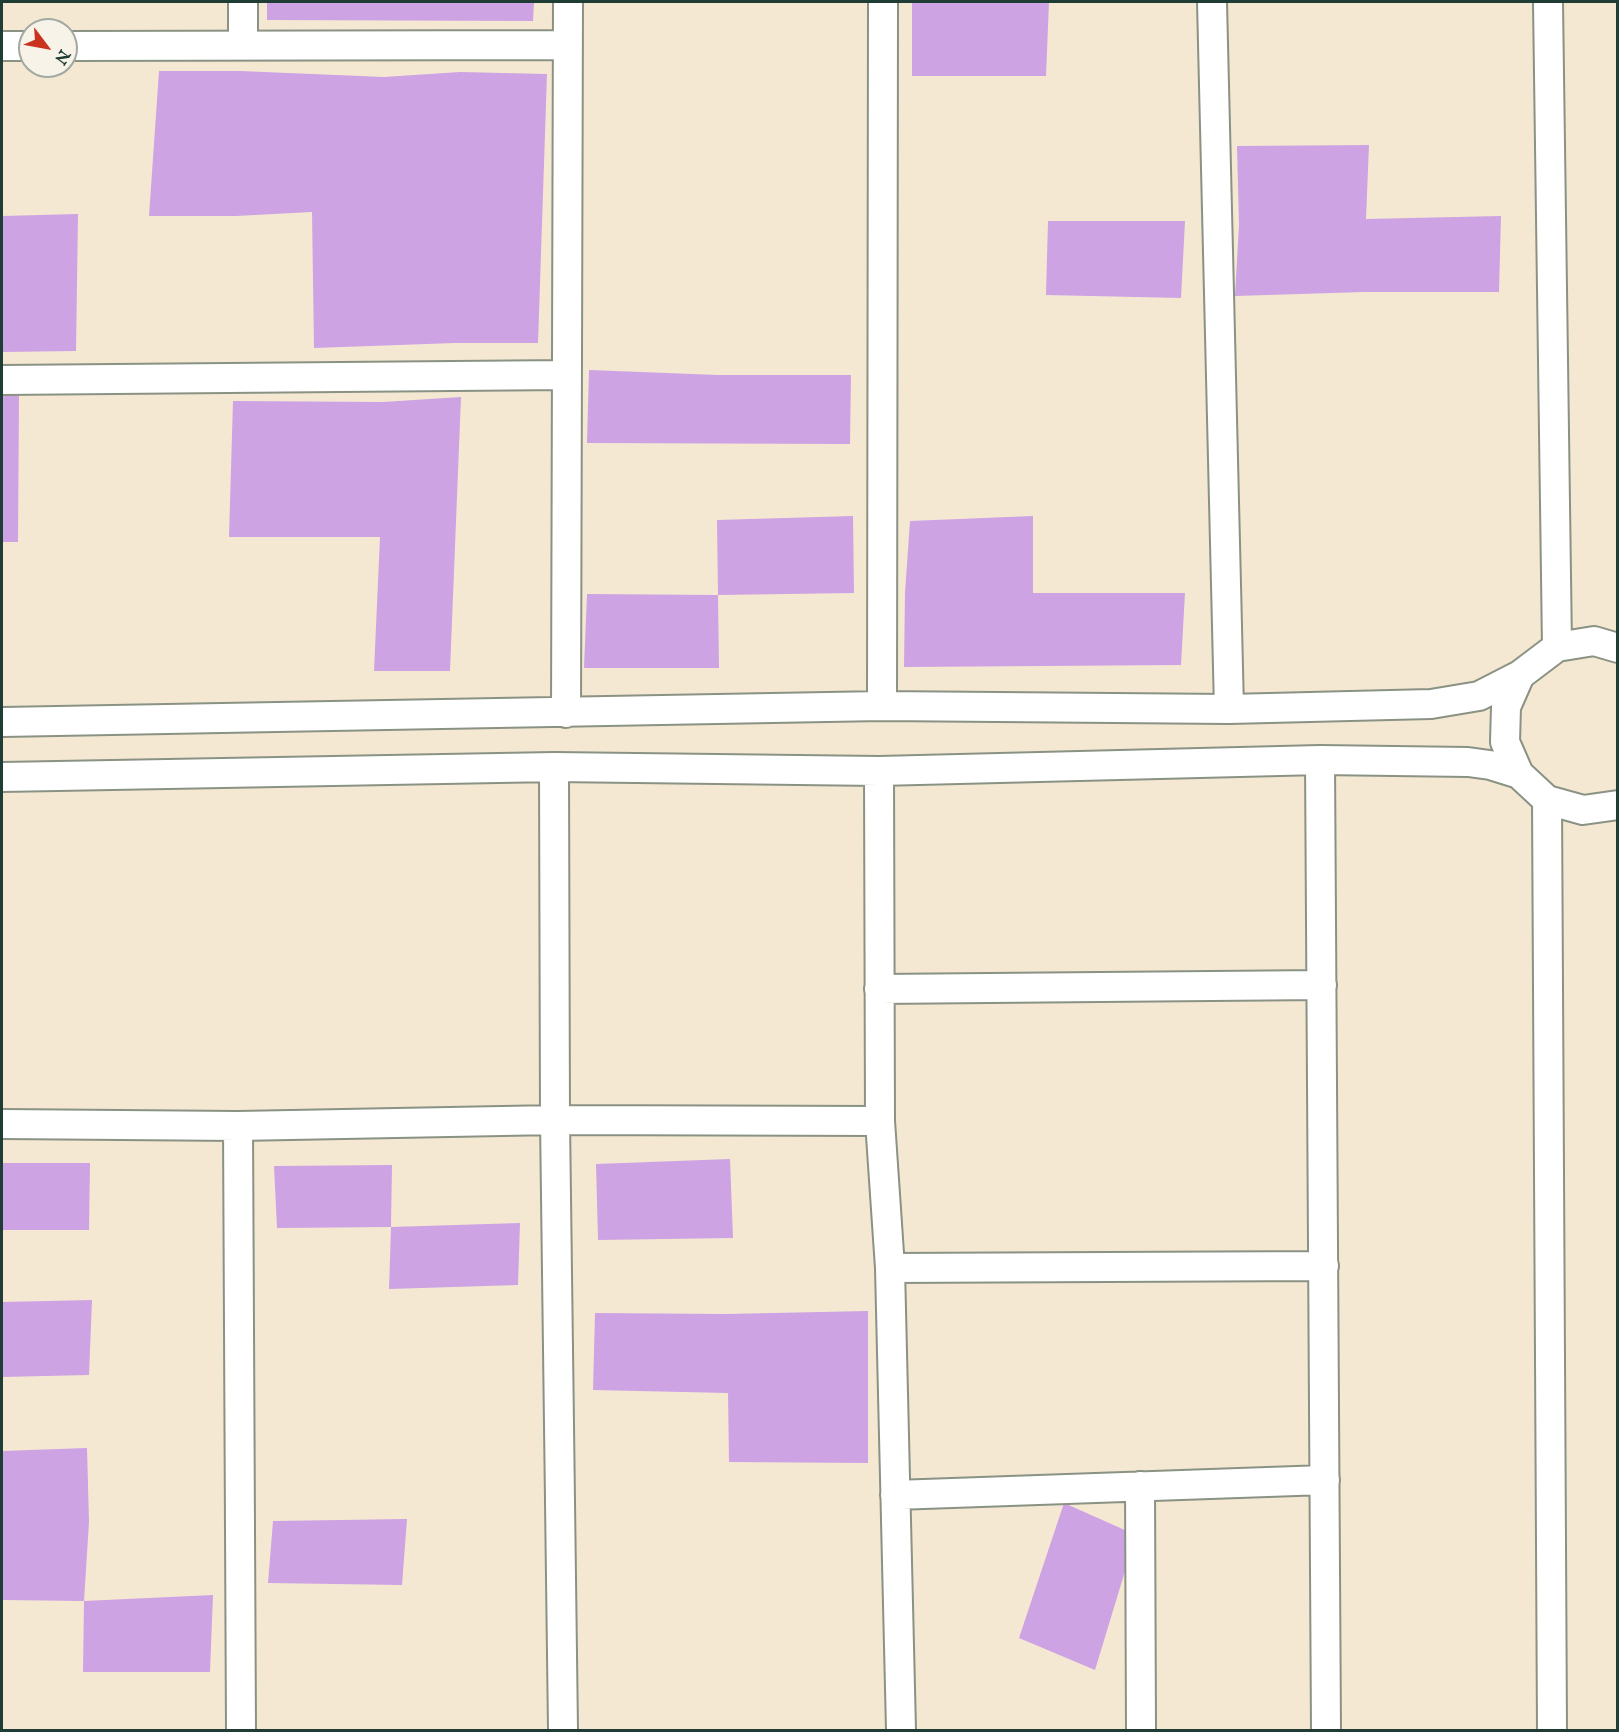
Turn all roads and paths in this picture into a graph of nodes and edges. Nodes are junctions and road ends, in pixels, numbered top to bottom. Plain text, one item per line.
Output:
1 (243, 2) edge
2 (568, 2) edge
3 (883, 2) edge
4 (1212, 2) edge
5 (1548, 2) edge
6 (243, 45) junction
7 (568, 45) junction
8 (2, 46) edge
9 (18, 46) edge
10 (78, 46) edge
11 (566, 375) junction
12 (2, 380) edge
13 (1557, 647) junction
14 (1617, 648) edge
15 (1520, 675) junction
16 (882, 706) junction
17 (1229, 709) junction
18 (566, 712) junction
19 (2, 722) edge
20 (1320, 760) junction
21 (554, 767) junction
22 (879, 771) junction
23 (1518, 774) junction
24 (2, 777) edge
25 (1547, 800) junction
26 (1617, 804) edge
27 (1322, 985) junction
28 (879, 989) junction
29 (555, 1120) junction
30 (880, 1121) junction
31 (2, 1124) edge
32 (238, 1126) junction
33 (1324, 1266) junction
34 (890, 1268) junction
35 (1325, 1480) junction
36 (1140, 1486) junction
37 (895, 1495) junction
38 (241, 1731) edge
39 (563, 1731) edge
40 (901, 1731) edge
41 (1141, 1731) edge
42 (1326, 1731) edge
43 (1552, 1731) edge

1 - 6 street
2 - 7 street
3 - 16 street
4 - 17 street
5 - 13 street
6 - 7 street
6 - 10 street
7 - 11 street
8 - 9 street
11 - 12 street
11 - 18 street
13 - 14 street
13 - 15 street
15 - 17 street
15 - 23 street
16 - 17 street
16 - 18 street
18 - 19 street
20 - 22 street
20 - 23 street
20 - 27 street
21 - 22 street
21 - 24 street
21 - 29 street
22 - 28 street
23 - 25 street
25 - 26 street
25 - 43 street
27 - 28 street
27 - 33 street
28 - 30 street
29 - 30 street
29 - 32 street
29 - 39 street
30 - 34 street
31 - 32 street
32 - 38 street
33 - 34 street
33 - 35 street
34 - 37 street
35 - 36 street
35 - 42 street
36 - 37 street
36 - 41 street
37 - 40 street

